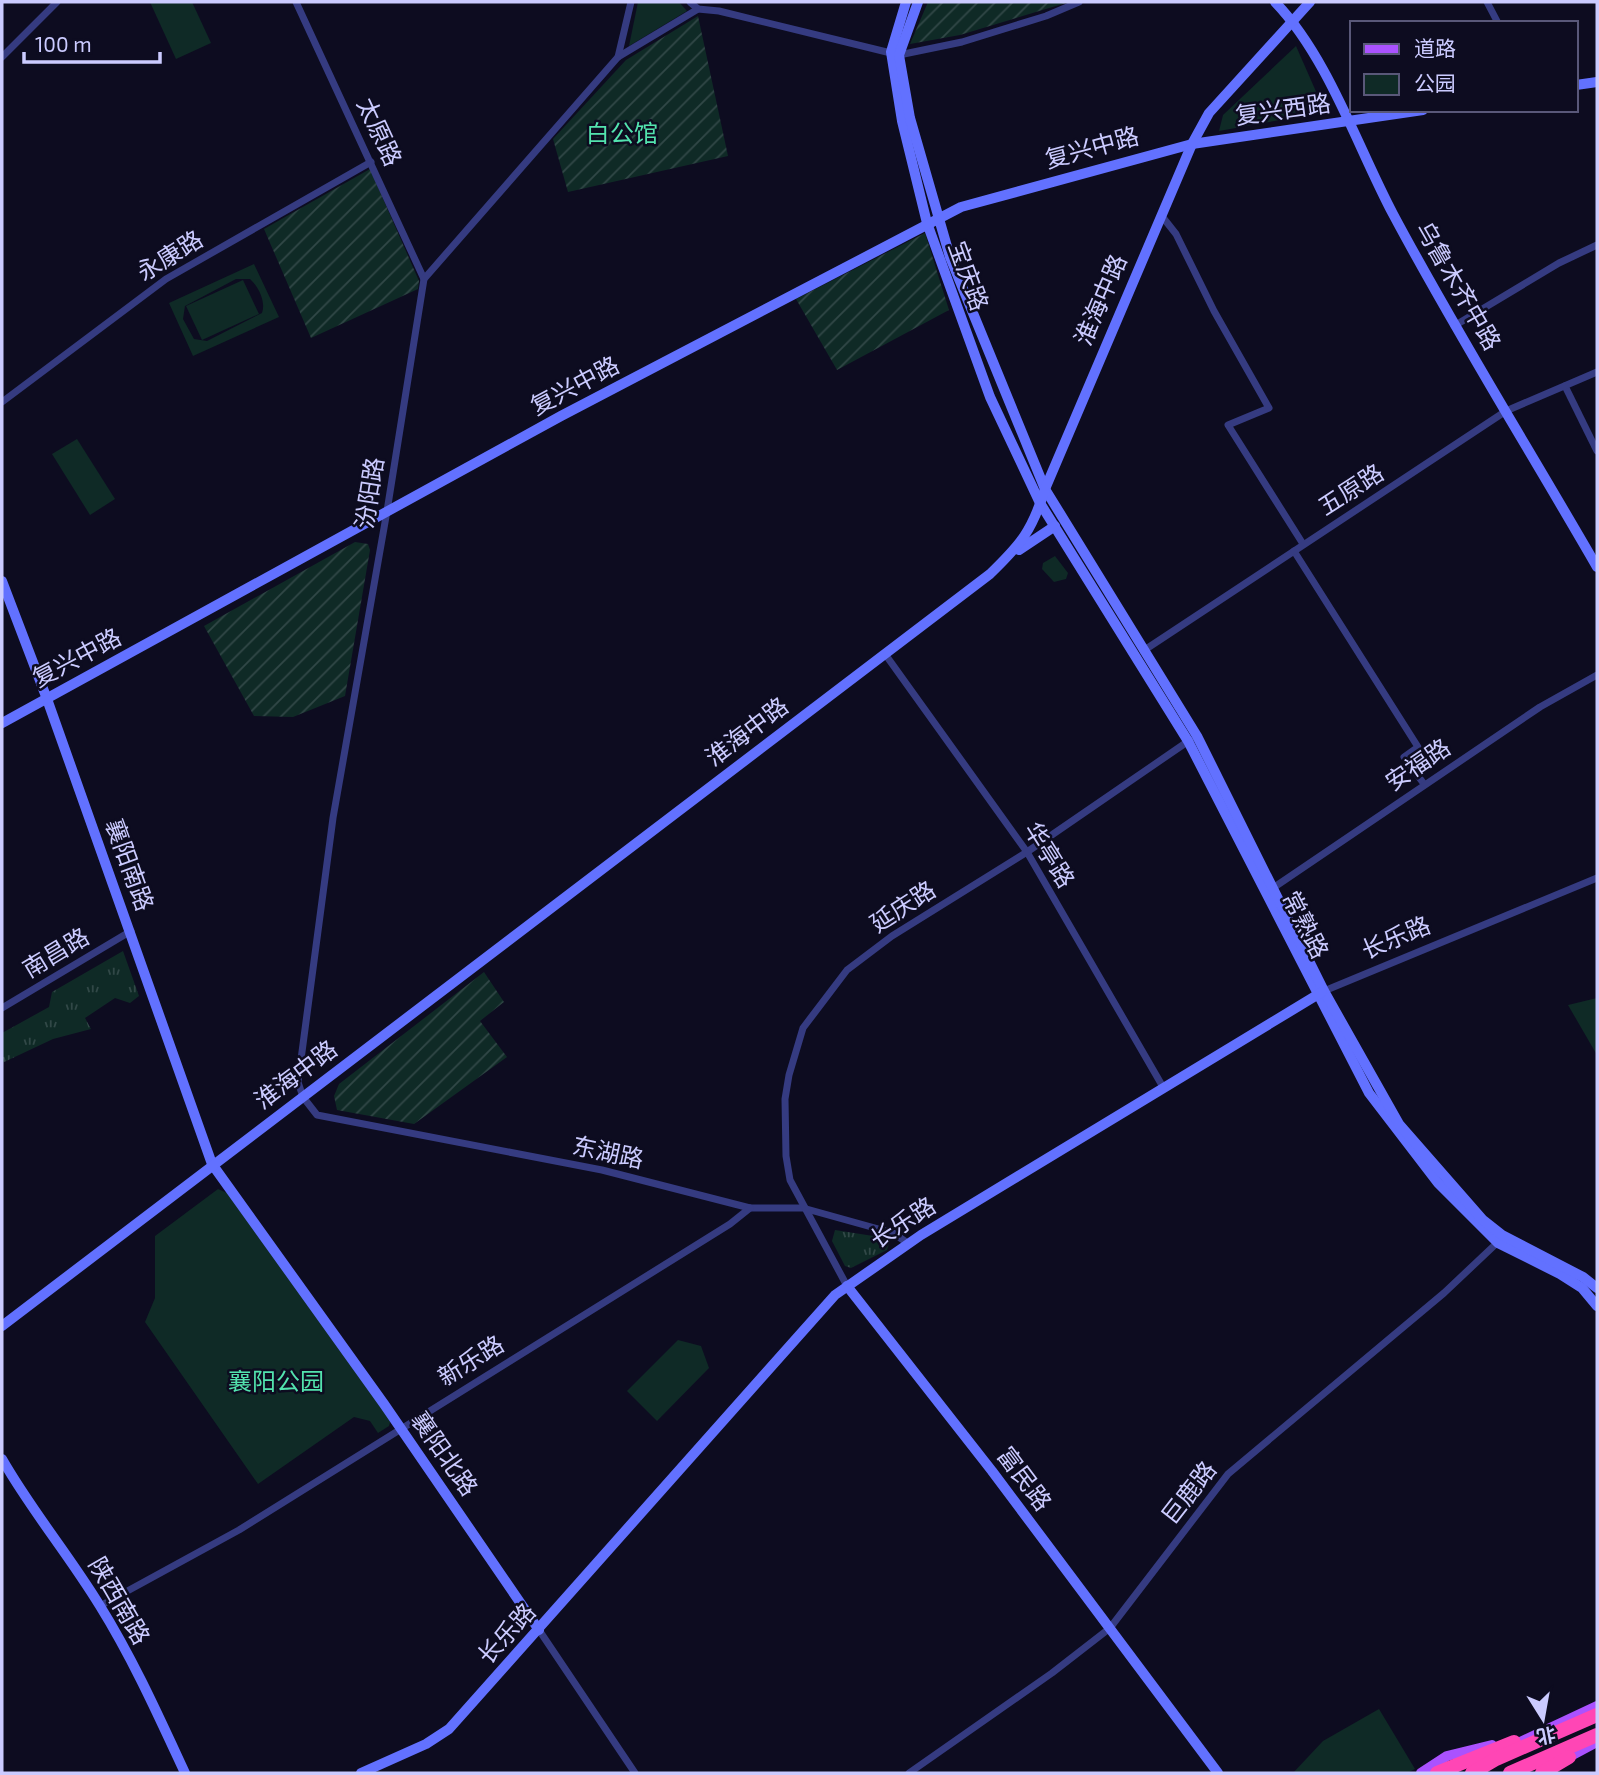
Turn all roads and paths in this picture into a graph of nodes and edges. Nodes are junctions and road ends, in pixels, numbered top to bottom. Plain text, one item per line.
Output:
1 (57, 2) edge
2 (296, 2) edge
3 (631, 2) edge
4 (690, 2) edge
5 (906, 2) edge
6 (918, 2) edge
7 (1079, 2) edge
8 (1275, 2) edge
9 (1310, 2) edge
10 (1487, 2) edge
11 (698, 9) junction
12 (1293, 20) junction
13 (1497, 21) edge
14 (895, 53) junction
15 (2, 57) edge
16 (618, 57) junction
17 (1597, 82) edge
18 (1578, 85) edge
19 (1411, 112) edge
20 (1349, 122) junction
21 (1192, 144) junction
22 (371, 162) junction
23 (1161, 215) junction
24 (939, 218) junction
25 (927, 223) junction
26 (1597, 245) edge
27 (424, 279) junction
28 (1454, 326) junction
29 (1597, 372) edge
30 (1565, 386) junction
31 (2, 402) edge
32 (1506, 411) junction
33 (1597, 451) edge
34 (1045, 489) junction
35 (1041, 503) junction
36 (387, 511) junction
37 (1055, 526) junction
38 (1303, 544) junction
39 (1294, 551) junction
40 (1005, 560) junction
41 (1597, 567) edge
42 (2, 581) edge
43 (1140, 653) junction
44 (885, 654) junction
45 (1597, 675) edge
46 (47, 699) junction
47 (2, 723) edge
48 (1193, 738) junction
49 (1424, 785) junction
50 (1027, 852) junction
51 (1597, 878) edge
52 (1269, 891) junction
53 (131, 931) junction
54 (1320, 992) junction
55 (2, 1008) edge
56 (1163, 1087) junction
57 (303, 1097) junction
58 (212, 1164) junction
59 (750, 1208) junction
60 (803, 1208) junction
61 (1475, 1212) junction
62 (1500, 1239) junction
63 (909, 1244) junction
64 (1597, 1280) edge
65 (847, 1286) junction
66 (1597, 1288) edge
67 (1597, 1306) edge
68 (2, 1326) edge
69 (400, 1428) junction
70 (2, 1459) edge
71 (100, 1606) junction
72 (1110, 1628) junction
73 (539, 1630) junction
74 (1597, 1706) edge
75 (1597, 1715) edge
76 (1532, 1735) junction
77 (1597, 1735) edge
78 (1597, 1742) edge
79 (1569, 1757) junction
80 (185, 1773) edge
81 (361, 1773) edge
82 (635, 1773) edge
83 (909, 1773) edge
84 (1218, 1773) edge
85 (1421, 1773) edge
86 (1437, 1773) edge
87 (1463, 1773) edge
88 (1472, 1773) edge
89 (1510, 1773) edge
90 (1536, 1773) edge
91 (1542, 1773) edge
92 (1551, 1773) edge

1 - 15 street
2 - 22 street, 太原路
3 - 16 street
4 - 11 street
5 - 14 main road
6 - 14 main road
7 - 14 street
8 - 12 main road, 乌鲁木齐中路
9 - 12 main road, 淮海中路
10 - 13 street
11 - 14 street
11 - 16 street
12 - 20 main road, 乌鲁木齐中路
12 - 21 main road, 淮海中路
14 - 24 main road, 宝庆路
14 - 25 main road, 宝庆路
16 - 27 street
17 - 18 main road
19 - 20 main road, 复兴西路
20 - 21 main road, 复兴西路
20 - 28 main road, 乌鲁木齐中路
21 - 23 main road, 淮海中路
21 - 24 main road, 复兴中路
22 - 27 street, 太原路
22 - 31 street, 永康路
23 - 34 main road, 淮海中路
23 - 38 street
24 - 25 main road, 复兴中路
24 - 34 main road, 宝庆路
25 - 35 main road, 宝庆路
25 - 36 main road, 复兴中路
26 - 28 street
27 - 36 street, 汾阳路
28 - 32 main road, 乌鲁木齐中路
29 - 30 street, 五原路
30 - 32 street, 五原路
30 - 33 street
32 - 38 street, 五原路
32 - 41 main road, 乌鲁木齐中路
34 - 35 main road, 淮海中路
34 - 43 main road, 常熟路
35 - 37 main road, 常熟路
35 - 40 main road, 淮海中路
36 - 46 main road, 复兴中路
36 - 57 street, 汾阳路
37 - 40 main road
37 - 43 main road, 常熟路
38 - 39 street, 五原路
39 - 43 street, 五原路
39 - 49 street
40 - 44 main road, 淮海中路
42 - 46 main road, 襄阳南路
43 - 48 main road, 常熟路
44 - 50 street, 华亭路
44 - 57 main road, 淮海中路
45 - 49 street, 安福路
46 - 47 main road, 复兴中路
46 - 53 main road, 襄阳南路
48 - 50 street, 延庆路
48 - 52 main road, 常熟路
49 - 52 street, 安福路
50 - 56 street, 华亭路
50 - 60 street, 延庆路
51 - 54 street, 长乐路
52 - 54 main road, 常熟路
53 - 55 street, 南昌路
53 - 58 main road, 襄阳南路
54 - 56 main road, 长乐路
54 - 61 main road, 常熟路
54 - 62 main road, 常熟路
56 - 63 main road, 长乐路
57 - 58 main road, 淮海中路
57 - 59 street, 东湖路
58 - 68 main road, 淮海中路
58 - 69 main road, 襄阳北路
59 - 60 street, 东湖路
59 - 69 street, 新乐路
60 - 63 street, 东湖路
60 - 65 street, 富民路
61 - 62 main road, 常熟路
61 - 64 main road, 常熟路
62 - 66 main road, 常熟路
62 - 67 main road, 常熟路
62 - 72 street, 巨鹿路
63 - 65 main road, 长乐路
65 - 72 main road, 富民路
65 - 73 main road, 长乐路
69 - 71 street, 新乐路
69 - 73 main road, 襄阳北路
70 - 71 main road, 陕西南路
71 - 80 main road, 陕西南路
72 - 83 street, 巨鹿路
72 - 84 main road, 富民路
73 - 81 main road, 长乐路
73 - 82 street, 襄阳北路
74 - 76 main road
75 - 88 highway
76 - 85 main road
76 - 86 highway
76 - 87 main road
77 - 89 highway
78 - 79 main road
79 - 90 main road
79 - 91 highway
79 - 92 main road

